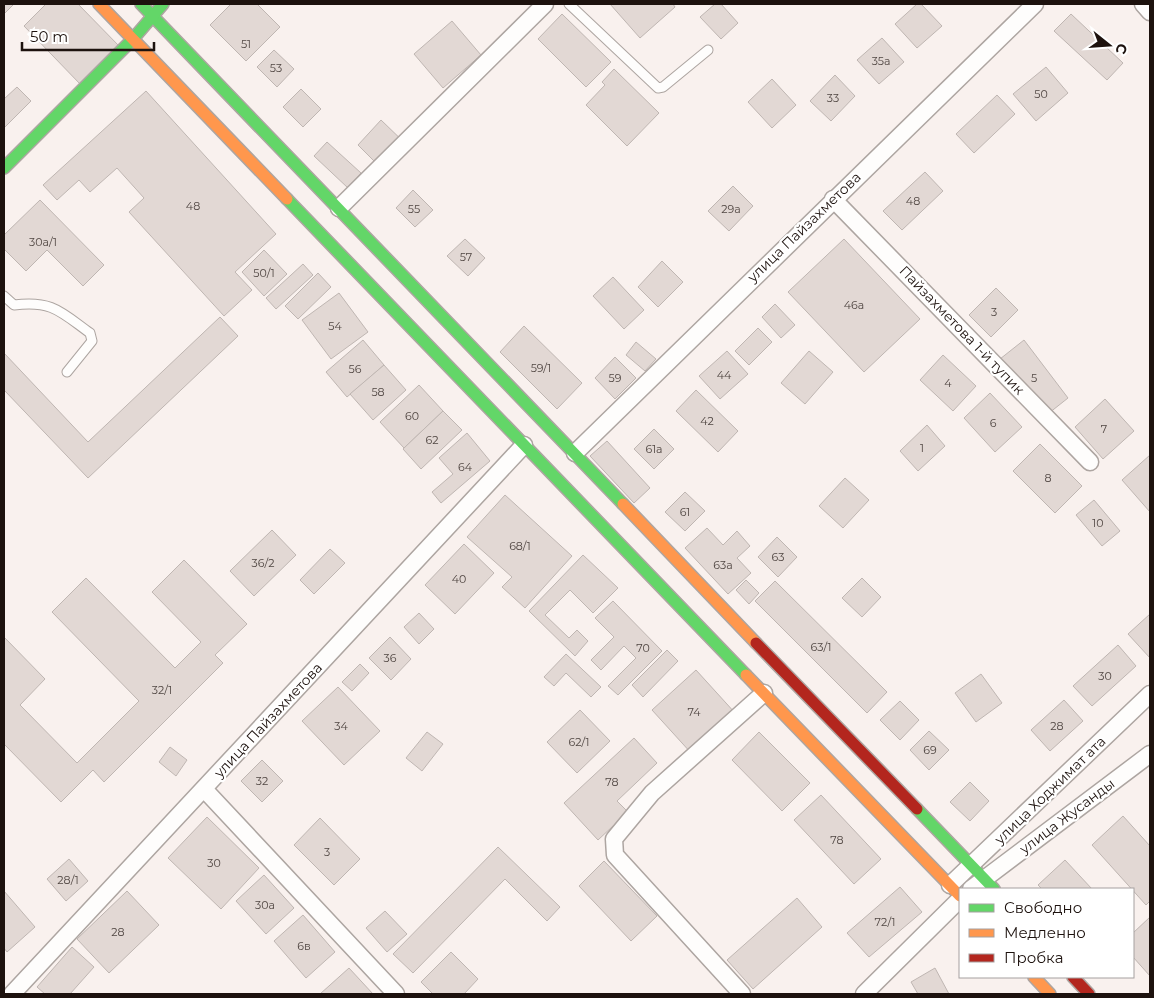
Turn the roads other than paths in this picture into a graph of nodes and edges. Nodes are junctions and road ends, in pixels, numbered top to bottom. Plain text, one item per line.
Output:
1 (99, 4) edge
2 (141, 4) edge
3 (163, 4) edge
4 (545, 4) edge
5 (569, 4) edge
6 (1035, 4) edge
7 (1143, 4) edge
8 (1150, 12) edge
9 (153, 15) junction
10 (132, 39) junction
11 (708, 50) dead end
12 (4, 168) edge
13 (833, 199) junction
14 (339, 208) junction
15 (4, 296) edge
16 (67, 372) dead end
17 (524, 444) junction
18 (575, 453) junction
19 (1090, 462) dead end
20 (764, 692) junction
21 (1150, 694) edge
22 (1150, 754) edge
23 (204, 789) junction
24 (972, 865) junction
25 (989, 884) edge
26 (960, 888) edge
27 (975, 888) edge
28 (957, 894) edge
29 (1035, 978) edge
30 (1074, 978) edge
31 (12, 994) edge
32 (396, 994) edge
33 (742, 994) edge
34 (864, 994) edge
35 (1050, 994) edge
36 (1089, 994) edge

1 - 10 main road
2 - 9 main road
3 - 9 main road
4 - 14 street
5 - 11 lane
6 - 13 street, улица Пайзахметова
7 - 8 street
9 - 10 main road
9 - 14 main road
10 - 12 main road
10 - 17 main road
13 - 18 street, улица Пайзахметова
13 - 19 street, Пайзахметова 1-й тупик
14 - 18 main road
15 - 16 lane
17 - 20 main road
17 - 23 street, улица Пайзахметова
18 - 24 main road
20 - 28 main road
20 - 33 street
21 - 24 street, улица Ходжимат ата
22 - 25 street, улица Жусанды
23 - 31 street, улица Пайзахметова
23 - 32 street
24 - 25 main road
24 - 26 street, улица Ходжимат ата
25 - 27 street
28 - 34 street, улица Ходжимат ата
29 - 35 main road
30 - 36 main road

